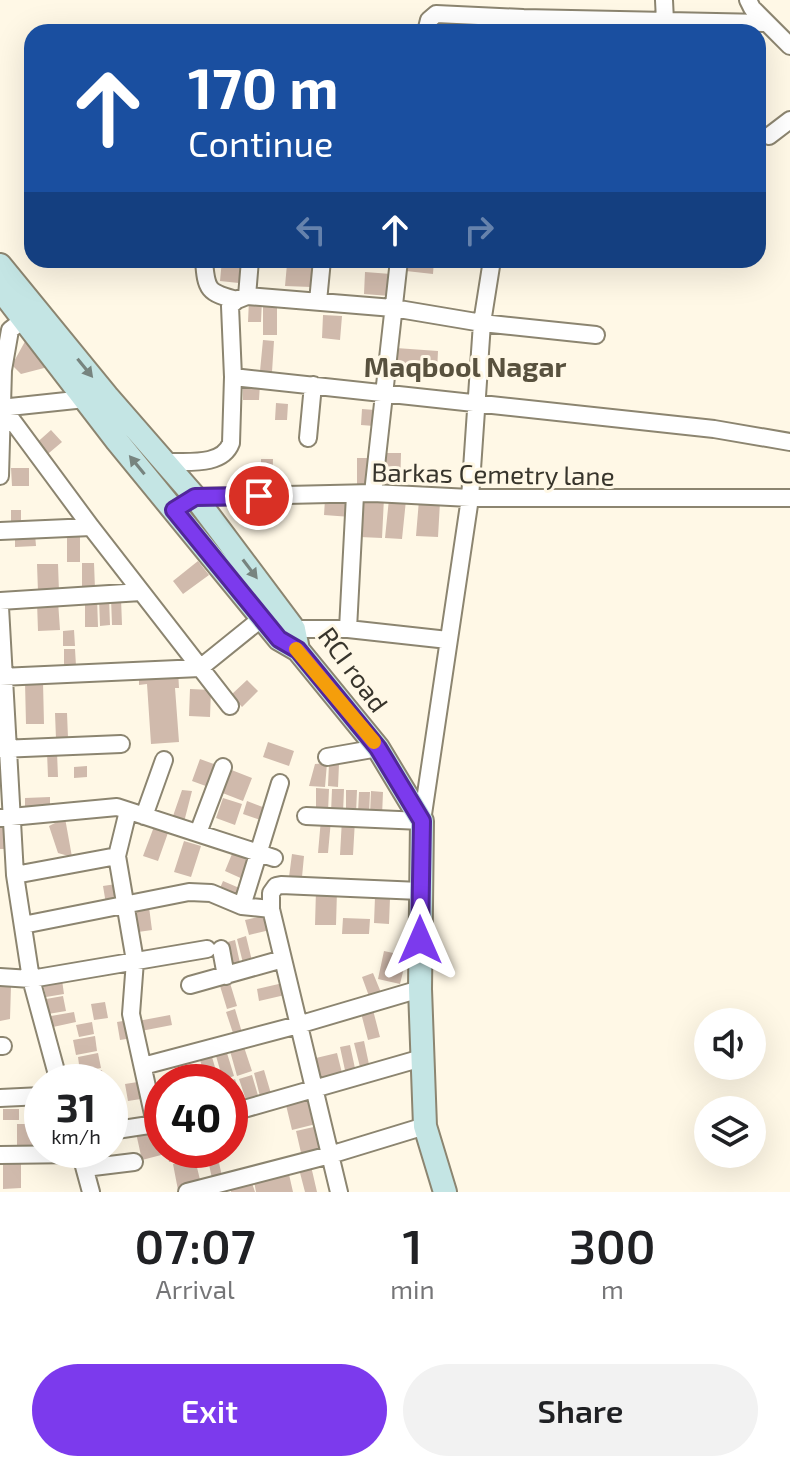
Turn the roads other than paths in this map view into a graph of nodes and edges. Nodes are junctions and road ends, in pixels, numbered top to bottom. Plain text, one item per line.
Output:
1 (664, 0) edge
2 (753, 1) edge
3 (665, 21) junction
4 (765, 23) junction
5 (428, 24) edge
6 (514, 24) edge
7 (630, 24) edge
8 (681, 24) edge
9 (740, 24) edge
10 (790, 46) edge
11 (790, 120) edge
12 (769, 136) dead end
13 (0, 265) edge
14 (205, 268) edge
15 (248, 268) edge
16 (321, 268) edge
17 (398, 268) edge
18 (491, 268) edge
19 (2, 294) edge
20 (242, 298) junction
21 (318, 301) junction
22 (393, 308) junction
23 (30, 314) junction
24 (482, 323) junction
25 (596, 335) dead end
26 (2, 369) edge
27 (233, 377) junction
28 (313, 385) junction
29 (386, 392) junction
30 (85, 399) junction
31 (476, 403) junction
32 (1, 408) edge
33 (308, 438) dead end
34 (790, 442) edge
35 (165, 462) junction
36 (0, 476) edge
37 (373, 493) junction
38 (355, 495) junction
39 (195, 497) junction
40 (470, 498) junction
41 (790, 498) edge
42 (174, 510) junction
43 (91, 527) junction
44 (0, 531) edge
45 (141, 592) junction
46 (0, 601) edge
47 (0, 607) edge
48 (262, 618) junction
49 (348, 629) junction
50 (290, 639) junction
51 (448, 640) junction
52 (200, 668) junction
53 (2, 677) edge
54 (230, 706) dead end
55 (121, 744) dead end
56 (378, 748) junction
57 (4, 749) edge
58 (327, 757) dead end
59 (164, 760) dead end
60 (223, 767) dead end
61 (280, 783) dead end
62 (136, 814) junction
63 (306, 816) dead end
64 (7, 817) edge
65 (422, 821) junction
66 (198, 833) junction
67 (267, 855) junction
68 (117, 856) junction
69 (15, 875) junction
70 (420, 891) junction
71 (126, 906) junction
72 (242, 906) junction
73 (271, 909) junction
74 (23, 925) junction
75 (283, 959) junction
76 (135, 961) junction
77 (226, 976) junction
78 (0, 977) edge
79 (31, 979) junction
80 (190, 985) dead end
81 (420, 989) junction
82 (298, 1025) junction
83 (422, 1058) junction
84 (54, 1064) edge
85 (143, 1066) junction
86 (144, 1070) edge
87 (313, 1089) junction
88 (24, 1097) edge
89 (0, 1098) edge
90 (248, 1108) edge
91 (425, 1126) junction
92 (0, 1155) edge
93 (330, 1155) junction
94 (24, 1156) edge
95 (128, 1161) edge
96 (134, 1162) dead end
97 (84, 1168) edge
98 (91, 1192) edge
99 (187, 1192) edge
100 (339, 1192) edge
101 (445, 1192) edge

1 - 3 street
2 - 4 street
3 - 7 street
3 - 8 street
4 - 9 street
4 - 10 street
5 - 6 street
11 - 12 street
13 - 23 street, RCI road
14 - 20 street
15 - 20 street
16 - 21 street
17 - 22 street
18 - 24 street
19 - 23 street
20 - 21 street
20 - 27 street
21 - 22 street
22 - 24 street
22 - 29 street
23 - 26 street
23 - 30 street
23 -> 35 street, RCI road
24 - 25 street
24 - 31 street
26 - 32 street
27 - 28 street
27 - 35 street
28 - 29 street
28 - 33 street
29 - 31 street
29 - 37 street
30 - 32 street
42 -> 30 street
31 - 34 street
31 - 40 street
32 - 36 street
32 - 43 street
35 - 39 street, RCI road
37 - 38 street, Barkas Cemetry lane
37 - 40 street, Barkas Cemetry lane
38 - 39 street, Barkas Cemetry lane
38 - 49 street
39 - 42 street
39 -> 50 street, RCI road
40 - 41 street, Barkas Cemetry lane
40 - 51 street
42 - 48 street
43 - 44 street
43 - 45 street
45 - 46 street
45 - 52 street
47 - 53 street
48 - 50 street
48 - 52 street
49 - 50 street
49 - 51 street
50 - 56 street, RCI road
51 - 65 street
52 - 53 street
52 - 54 street
53 - 57 street
55 - 57 street
56 - 58 street
56 - 65 street, RCI road
57 - 64 street
59 - 62 street
60 - 66 street
61 - 67 street
62 - 64 street
62 - 66 street
62 - 68 street
63 - 65 street
64 - 69 street
65 - 70 street
66 - 67 street
67 - 72 street
68 - 69 street
68 - 71 street
69 - 74 street
70 - 73 street
70 - 81 street
71 - 72 street
71 - 74 street
71 - 76 street
72 - 73 street
73 - 75 street
74 - 79 street
75 - 77 street
75 - 82 street
76 - 77 street
76 - 79 street
76 - 85 street
77 - 80 street
78 - 79 street
79 - 84 street
81 - 82 street
81 - 83 street
82 - 85 street
82 - 87 street
83 - 87 street
83 - 91 street
85 - 86 street
87 - 90 street
87 - 93 street
88 - 89 street
91 - 93 street
91 - 101 street
92 - 94 street
93 - 99 street
93 - 100 street
95 - 96 street
97 - 98 street

